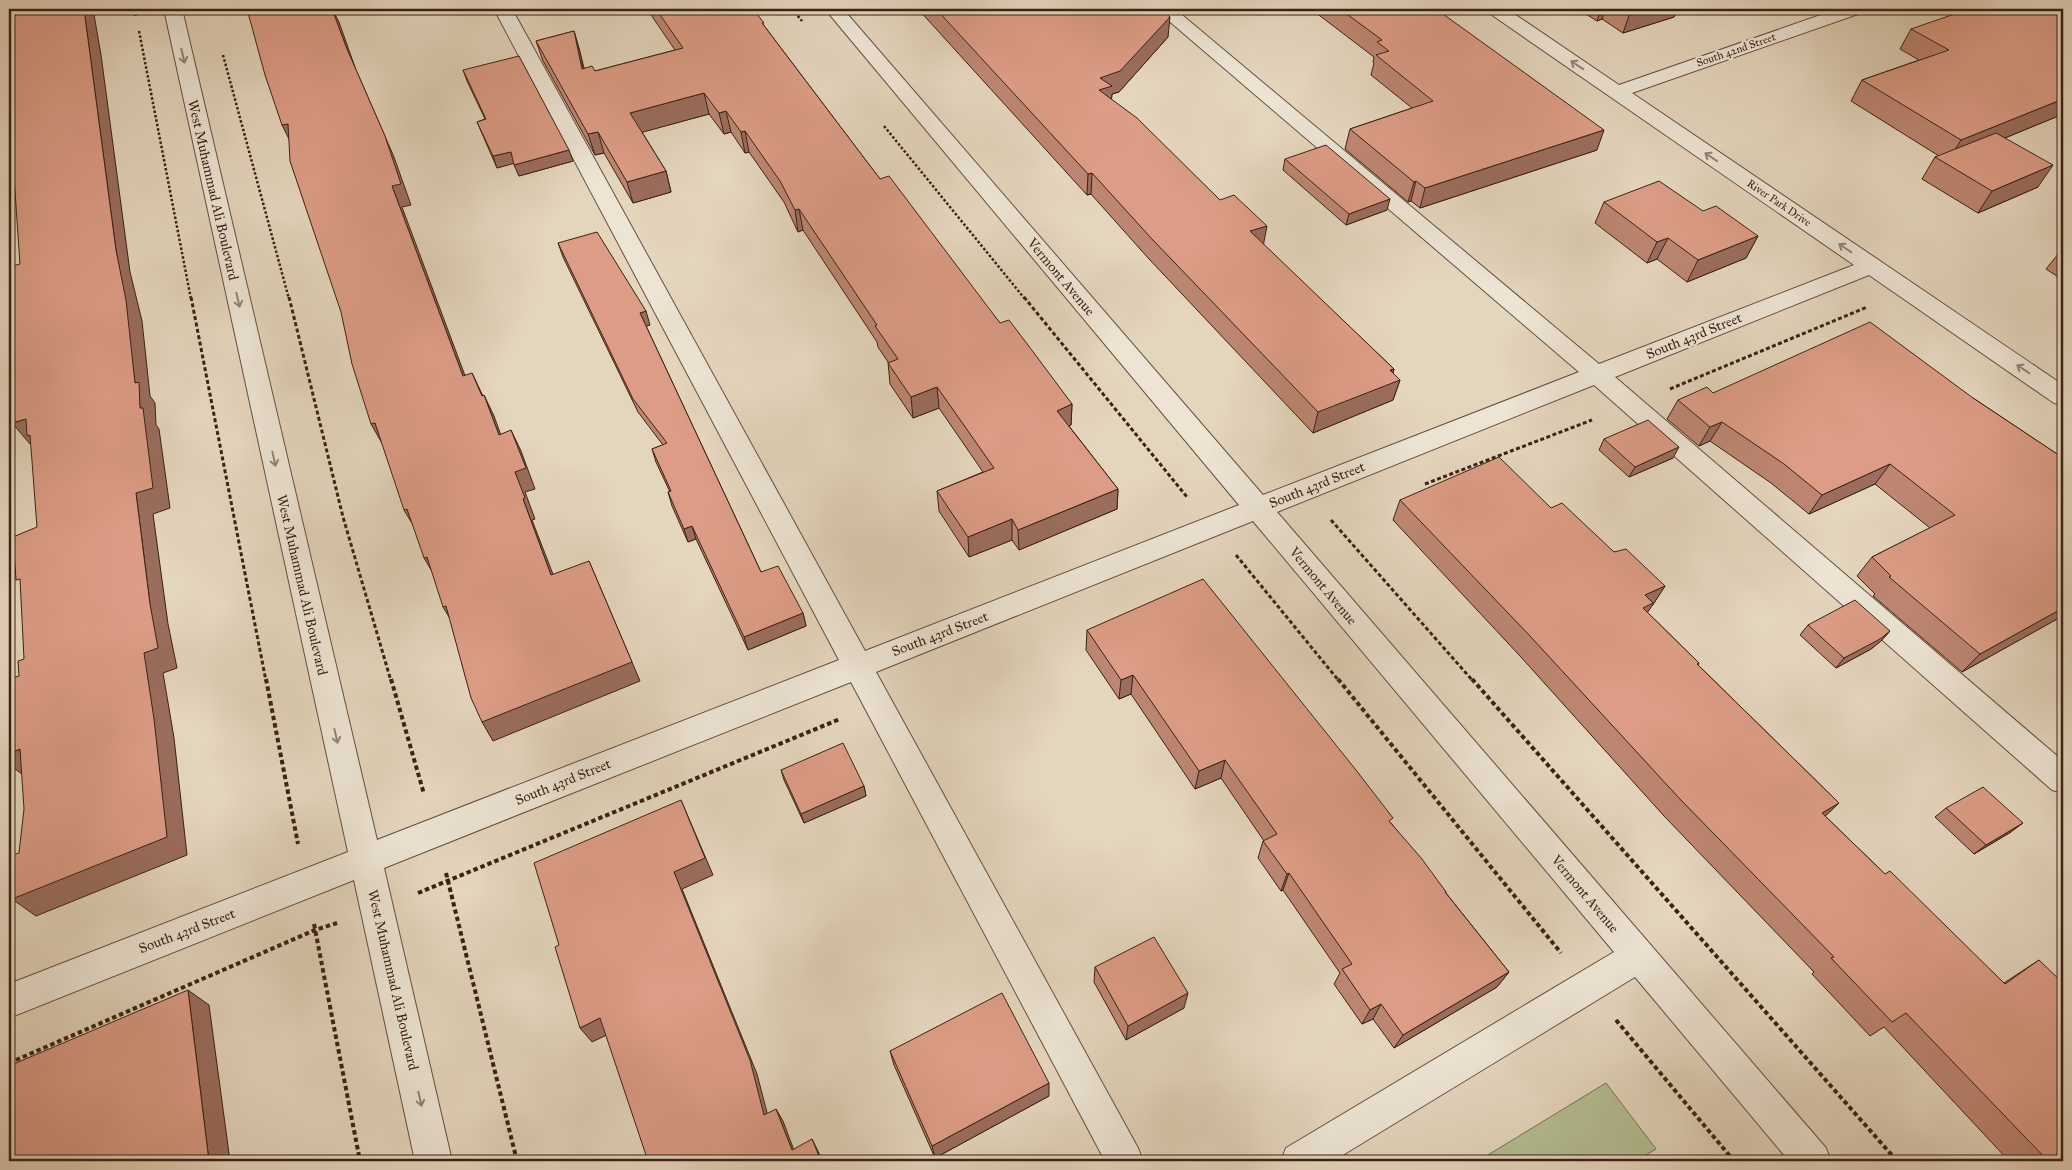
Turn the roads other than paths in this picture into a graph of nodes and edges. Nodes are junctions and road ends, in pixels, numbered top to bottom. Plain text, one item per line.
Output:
1 (172, 9) edge
2 (503, 9) edge
3 (834, 9) edge
4 (1164, 9) edge
5 (1494, 9) edge
6 (1843, 10) edge
7 (1617, 92) junction
8 (1872, 266) junction
9 (1597, 375) junction
10 (2063, 397) edge
11 (1258, 509) junction
12 (859, 666) junction
13 (2063, 780) edge
14 (365, 861) junction
15 (1638, 956) junction
16 (9, 1001) edge
17 (434, 1161) edge
18 (1126, 1161) edge
19 (1299, 1161) edge
20 (1813, 1161) edge

1 -> 14 street, West Muhammad Ali Boulevard
2 - 12 street
3 - 11 street, Vermont Avenue
4 - 9 street
7 -> 5 street, River Park Drive
6 - 7 street, South 42nd Street
8 -> 7 street, River Park Drive
8 - 9 street, South 43rd Street
10 -> 8 street, River Park Drive
9 - 11 street, South 43rd Street
9 - 13 street
11 - 12 street, South 43rd Street
11 - 15 street, Vermont Avenue
12 - 14 street, South 43rd Street
12 - 18 street
14 - 16 street, South 43rd Street
14 -> 17 street, West Muhammad Ali Boulevard
15 - 19 street
15 - 20 street, Vermont Avenue

